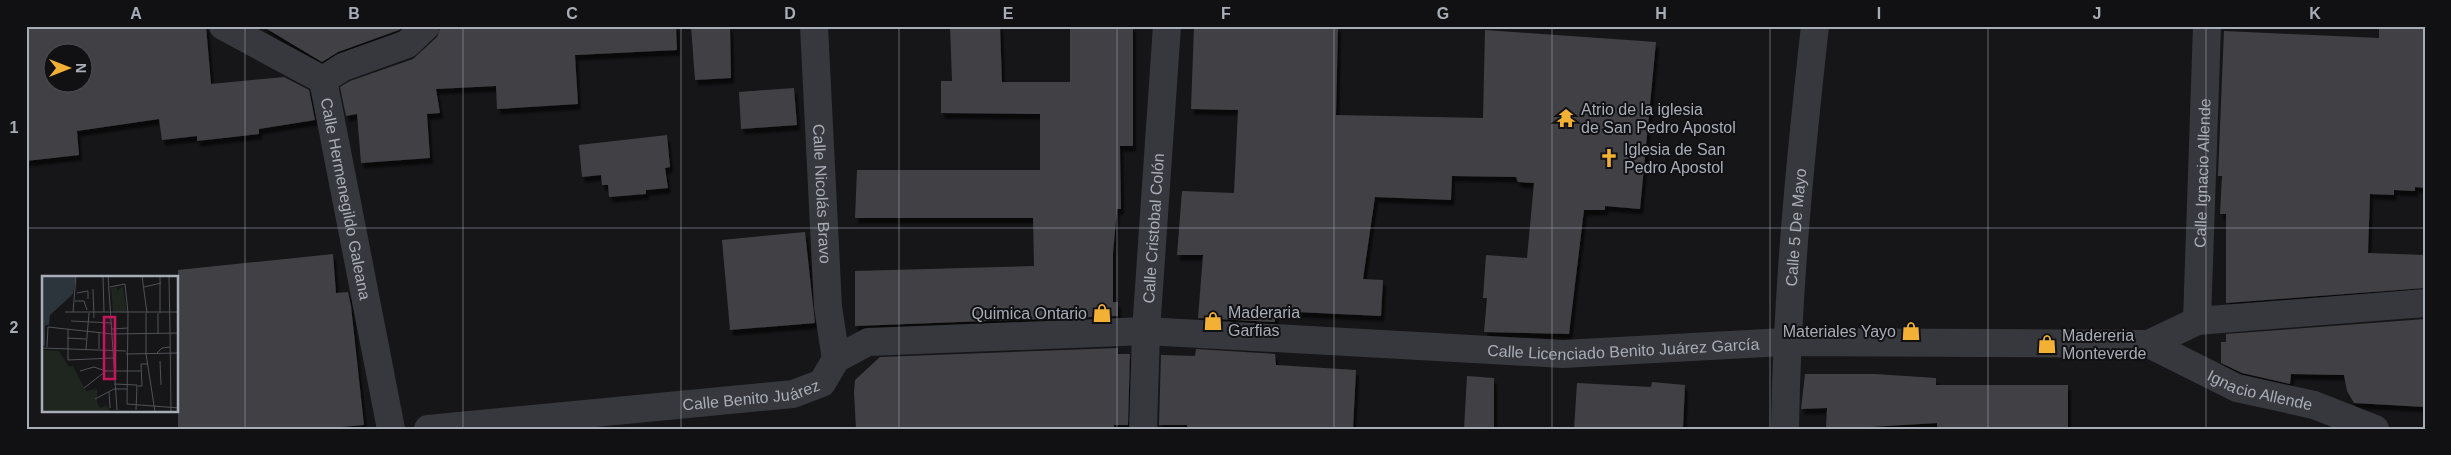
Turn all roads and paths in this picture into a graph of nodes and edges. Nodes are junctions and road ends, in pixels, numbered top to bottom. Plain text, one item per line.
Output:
1 (223, 26) edge
2 (426, 26) edge
3 (814, 26) edge
4 (1167, 26) edge
5 (1815, 26) edge
6 (2207, 26) edge
7 (323, 80) junction
8 (2425, 304) edge
9 (2198, 321) junction
10 (1146, 331) junction
11 (1786, 342) junction
12 (2150, 344) junction
13 (836, 359) junction
14 (391, 429) edge
15 (428, 429) edge
16 (1143, 429) edge
17 (1785, 429) edge
18 (2375, 429) edge

1 - 7 street, Calle Hermenegildo Galeana
2 - 7 street
3 - 13 street, Calle Nicolás Bravo
4 - 10 street, Calle Cristobal Colón
5 - 11 street, Calle 5 De Mayo
6 - 9 street, Calle Ignacio Allende
7 - 14 street, Calle Hermenegildo Galeana
8 - 9 street, Calle Licenciado Benito Juárez García
9 - 12 street, Calle Licenciado Benito Juárez García
10 - 11 street, Calle Licenciado Benito Juárez García
10 - 13 street, Calle Benito Juárez
10 - 16 street, Calle Cristobal Colón
11 - 12 street, Calle Licenciado Benito Juárez García
11 - 17 street, Calle 5 De Mayo
12 - 18 street, Ignacio Allende
13 - 15 street, Calle Benito Juárez

